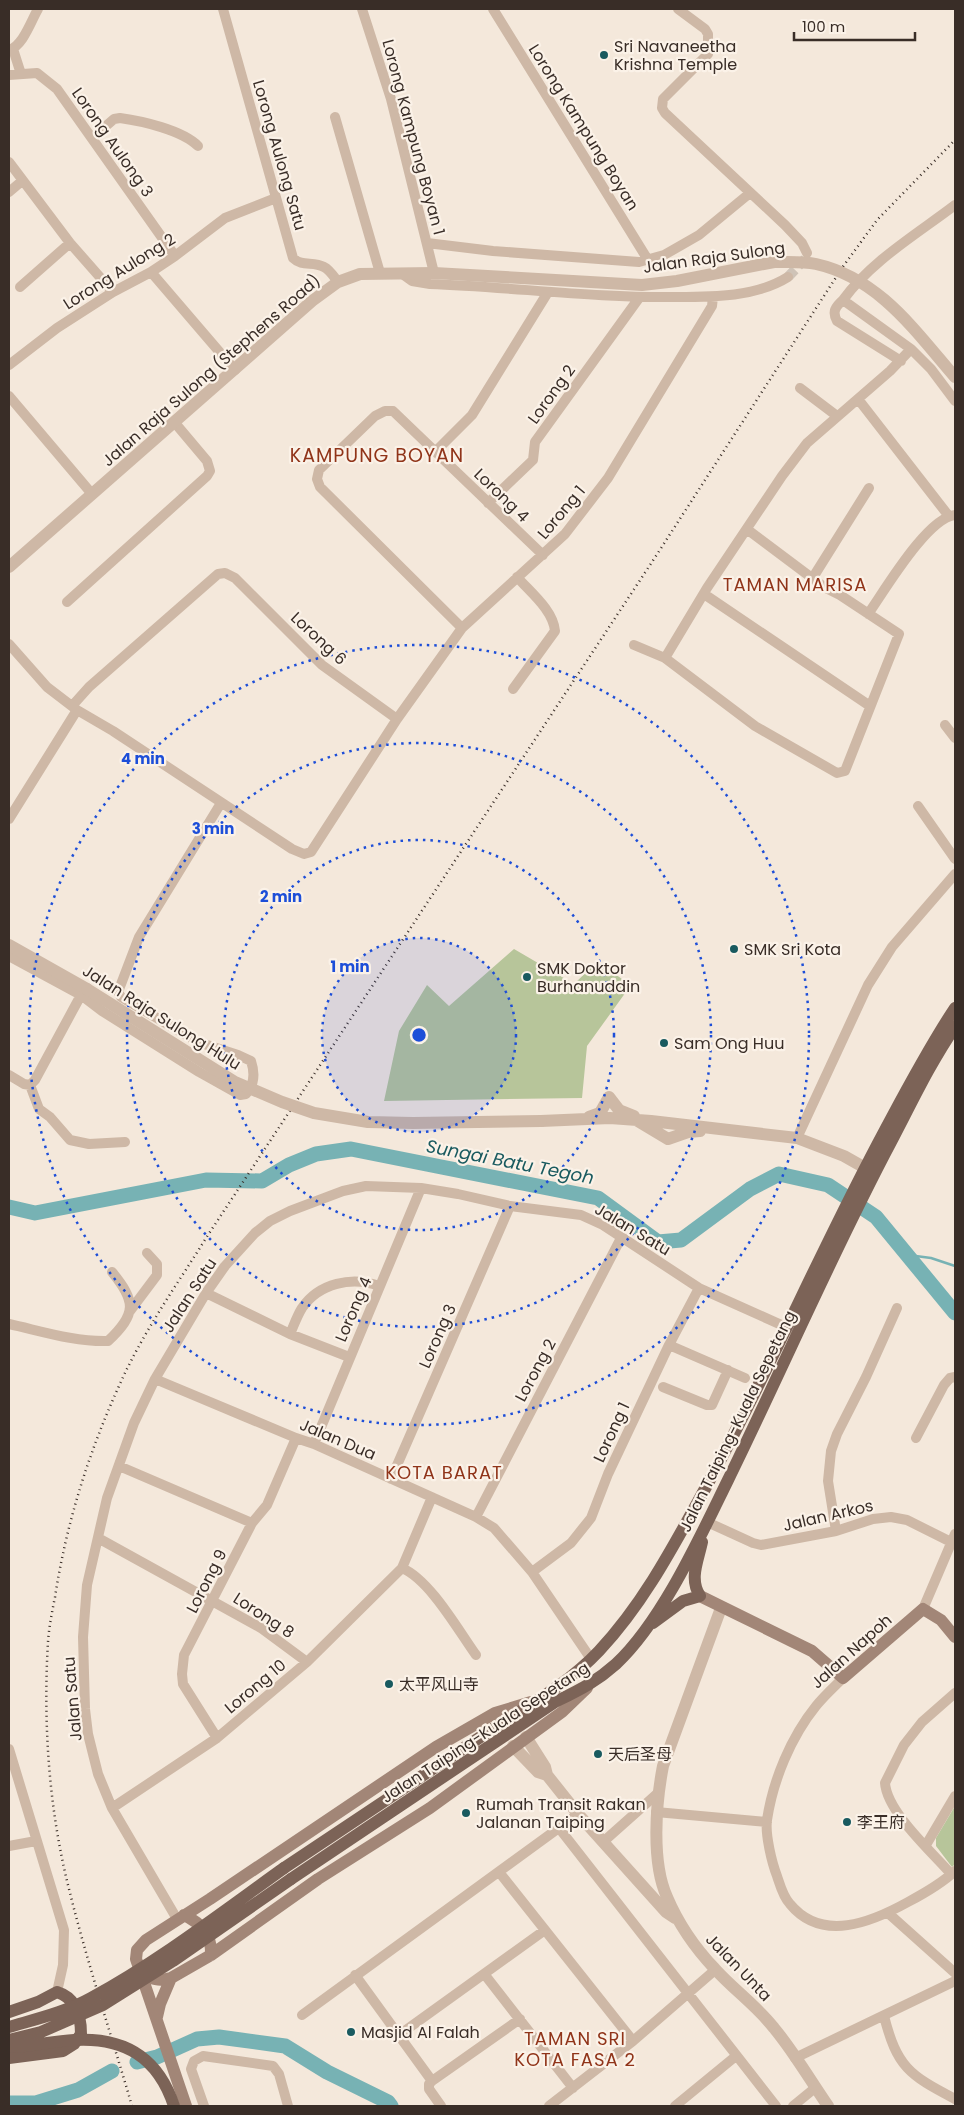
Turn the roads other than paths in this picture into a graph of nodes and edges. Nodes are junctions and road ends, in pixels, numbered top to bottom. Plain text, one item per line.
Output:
1 (38, 9) edge
2 (223, 9) edge
3 (362, 9) edge
4 (493, 9) edge
5 (678, 9) edge
6 (11, 50) edge
7 (20, 74) junction
8 (9, 75) edge
9 (336, 117) dead end
10 (92, 138) junction
11 (198, 146) dead end
12 (9, 162) edge
13 (22, 181) junction
14 (9, 192) edge
15 (750, 193) junction
16 (276, 198) junction
17 (955, 206) edge
18 (70, 243) junction
19 (427, 243) junction
20 (807, 253) dead end
21 (175, 256) junction
22 (648, 260) junction
23 (151, 272) junction
24 (380, 273) junction
25 (401, 273) junction
26 (434, 273) junction
27 (788, 277) tunnel mouth
28 (494, 278) joint
29 (338, 282) junction
30 (20, 287) dead end
31 (112, 292) junction
32 (548, 292) junction
33 (713, 297) junction
34 (639, 298) junction
35 (844, 300) junction
36 (911, 349) junction
37 (901, 361) junction
38 (9, 365) edge
39 (235, 370) junction
40 (955, 377) edge
41 (800, 388) dead end
42 (9, 396) edge
43 (858, 399) junction
44 (955, 401) edge
45 (837, 416) junction
46 (175, 423) junction
47 (436, 451) junction
48 (869, 488) dead end
49 (92, 494) junction
50 (488, 503) junction
51 (952, 515) edge
52 (748, 530) junction
53 (543, 555) junction
54 (9, 567) edge
55 (517, 577) junction
56 (812, 579) junction
57 (704, 594) junction
58 (67, 602) dead end
59 (868, 614) junction
60 (462, 628) junction
61 (9, 644) edge
62 (634, 645) dead end
63 (665, 658) junction
64 (513, 689) dead end
65 (870, 706) junction
66 (74, 708) junction
67 (397, 719) junction
68 (945, 725) dead end
69 (955, 738) edge
70 (222, 803) junction
71 (918, 806) dead end
72 (9, 819) edge
73 (955, 860) edge
74 (955, 874) edge
75 (9, 945) edge
76 (9, 956) edge
77 (84, 992) junction
78 (955, 1008) edge
79 (955, 1027) edge
80 (9, 1075) edge
81 (30, 1084) junction
82 (584, 1119) junction
83 (636, 1120) junction
84 (651, 1120) junction
85 (715, 1129) junction
86 (797, 1138) junction
87 (125, 1142) dead end
88 (867, 1176) junction
89 (421, 1188) junction
90 (510, 1206) junction
91 (851, 1209) junction
92 (621, 1238) junction
93 (147, 1253) dead end
94 (112, 1272) dead end
95 (379, 1286) junction
96 (699, 1288) junction
97 (206, 1293) junction
98 (897, 1308) dead end
99 (130, 1312) junction
100 (9, 1324) edge
101 (786, 1327) junction
102 (290, 1334) junction
103 (669, 1345) junction
104 (349, 1357) junction
105 (728, 1370) junction
106 (955, 1377) edge
107 (745, 1378) dead end
108 (154, 1379) junction
109 (663, 1387) dead end
110 (296, 1438) junction
111 (916, 1438) dead end
112 (314, 1444) junction
113 (119, 1466) junction
114 (391, 1479) junction
115 (432, 1497) junction
116 (476, 1516) junction
117 (707, 1522) junction
118 (252, 1523) junction
119 (836, 1530) junction
120 (98, 1538) junction
121 (954, 1540) edge
122 (402, 1568) junction
123 (532, 1572) junction
124 (700, 1596) junction
125 (213, 1601) junction
126 (721, 1608) junction
127 (634, 1609) junction
128 (923, 1609) junction
129 (655, 1614) junction
130 (645, 1629) junction
131 (955, 1637) edge
132 (476, 1655) dead end
133 (591, 1659) junction
134 (307, 1662) junction
135 (843, 1678) junction
136 (589, 1686) junction
137 (955, 1693) edge
138 (541, 1699) junction
139 (526, 1737) junction
140 (217, 1738) junction
141 (513, 1746) junction
142 (10, 1754) edge
143 (547, 1775) junction
144 (658, 1793) junction
145 (955, 1796) edge
146 (112, 1808) junction
147 (656, 1812) junction
148 (578, 1814) junction
149 (767, 1822) junction
150 (559, 1828) junction
151 (36, 1841) junction
152 (603, 1842) junction
153 (926, 1845) junction
154 (9, 1846) edge
155 (499, 1872) junction
156 (953, 1872) edge
157 (640, 1883) junction
158 (666, 1896) junction
159 (888, 1913) junction
160 (181, 1917) junction
161 (679, 1921) junction
162 (545, 1930) junction
163 (211, 1954) junction
164 (715, 1970) junction
165 (141, 1973) junction
166 (955, 1973) edge
167 (355, 1975) junction
168 (485, 1975) junction
169 (171, 1978) junction
170 (955, 1981) edge
171 (57, 1992) junction
172 (688, 1994) junction
173 (9, 2012) edge
174 (302, 2015) dead end
175 (884, 2016) junction
176 (520, 2019) junction
177 (159, 2023) junction
178 (9, 2027) edge
179 (399, 2035) junction
180 (9, 2040) edge
181 (634, 2040) junction
182 (9, 2047) edge
183 (736, 2056) junction
184 (9, 2058) edge
185 (795, 2058) junction
186 (432, 2081) junction
187 (573, 2088) junction
188 (815, 2088) junction
189 (955, 2099) edge
190 (174, 2106) edge
191 (186, 2106) edge
192 (204, 2106) edge
193 (288, 2106) edge
194 (441, 2106) edge
195 (549, 2106) edge
196 (675, 2106) edge
197 (776, 2106) edge
198 (793, 2106) edge
199 (828, 2106) edge

1 - 6 street
2 - 16 street, Lorong Aulong Satu
3 - 19 street, Lorong Kampung Boyan 1
4 - 22 street, Lorong Kampung Boyan
5 - 15 street
6 - 7 street
7 - 8 street, Lorong Aulong 3
7 - 10 street, Lorong Aulong 3
9 - 24 street
10 - 11 street
10 - 21 street, Lorong Aulong 3
12 - 13 street
13 - 14 street
13 - 18 street
15 - 20 street
15 - 22 street
16 - 21 street, Lorong Aulong 2
16 - 29 street, Lorong Aulong Satu
17 - 35 street
18 - 30 street
18 - 31 street
19 - 22 street
19 - 26 street, Lorong Kampung Boyan 1
21 - 23 street, Lorong Aulong 2
23 - 31 street, Lorong Aulong 2
23 - 39 street
24 - 25 street, Jalan Raja Sulong (Stephens Road)
24 - 29 street, Jalan Raja Sulong (Stephens Road)
25 - 26 street, Jalan Raja Sulong (Stephens Road)
25 - 32 street
26 - 28 street, Jalan Raja Sulong (Stephens Road)
27 - 33 street
28 - 40 street, Jalan Raja Sulong, bridge
29 - 39 street, Jalan Raja Sulong (Stephens Road)
31 - 38 street, Lorong Aulong 2
32 - 34 street
32 - 47 street
33 - 34 street
33 - 53 street, Lorong 1
34 - 50 street, Lorong 2
35 - 36 street
35 - 37 street
36 - 37 street
36 - 44 street
37 - 43 street
39 - 46 street, Jalan Raja Sulong (Stephens Road)
41 - 45 street
42 - 49 street
43 - 45 street
43 - 51 street
45 - 52 street
46 - 49 street, Jalan Raja Sulong (Stephens Road)
46 - 58 street
47 - 50 street, Lorong 4
47 - 60 street, Lorong 4
48 - 56 street
49 - 54 street, Jalan Raja Sulong (Stephens Road)
50 - 53 street, Lorong 4
51 - 59 street
52 - 56 street
52 - 57 street
53 - 55 street, Lorong 1
55 - 60 street, Lorong 1
55 - 64 street
56 - 59 street
57 - 63 street
57 - 65 street
59 - 65 street
60 - 67 street, Lorong 1
61 - 66 street
62 - 63 street
63 - 65 street
66 - 67 street, Lorong 6
66 - 70 street
66 - 72 street
67 - 70 street, Lorong 1
68 - 69 street
70 - 77 street
71 - 73 street
74 - 86 street
75 - 77 street, Jalan Raja Sulong Hulu
76 - 77 street
77 - 81 street
77 - 82 street, Jalan Raja Sulong Hulu, bridge
78 - 88 main road, Jalan Taiping-Kuala Sepetang
79 - 88 main road, Jalan Taiping-Kuala Sepetang
80 - 81 street
81 - 87 street
82 - 83 street, Jalan Raja Sulong Hulu
82 - 84 street
83 - 84 street, Jalan Raja Sulong Hulu
83 - 85 street
84 - 85 street
85 - 86 street
86 - 88 street
88 - 91 main road, Jalan Taiping-Kuala Sepetang
89 - 90 street, Jalan Satu
89 - 95 street, Lorong 4
89 - 97 street, Jalan Satu
90 - 92 street, Jalan Satu
90 - 114 street, Lorong 3
91 - 101 main road, Jalan Taiping-Kuala Sepetang
91 - 117 main road, Jalan Taiping-Kuala Sepetang
92 - 96 street, Jalan Satu
92 - 116 street, Lorong 2
93 - 99 street
94 - 99 street
95 - 102 street
95 - 104 street, Lorong 4
96 - 101 street, Jalan Satu
96 - 103 street, Lorong 1
97 - 102 street
97 - 108 street, Jalan Satu
98 - 119 street
99 - 100 street
101 - 127 main road, Jalan Taiping-Kuala Sepetang
102 - 104 street
103 - 105 street
103 - 123 street, Lorong 1
104 - 112 street, Lorong 4
105 - 107 street
105 - 109 street
106 - 111 street
108 - 110 street, Jalan Dua
108 - 113 street, Jalan Satu
110 - 112 street, Jalan Dua
110 - 118 street, Lorong 9
112 - 114 street, Jalan Dua
113 - 118 street
113 - 120 street, Jalan Satu
114 - 115 street, Jalan Dua
115 - 116 street, Jalan Dua
115 - 122 street, Lorong 10
116 - 123 street, Jalan Dua
117 - 119 street, Jalan Arkos
117 - 124 main road
117 - 129 main road, Jalan Taiping-Kuala Sepetang
118 - 125 street, Lorong 9
119 - 121 street, Jalan Arkos
120 - 125 street, Lorong 8
120 - 146 street, Jalan Satu
121 - 128 street, Jalan Napoh
122 - 132 street
122 - 134 street, Lorong 10
123 - 133 street, Jalan Dua
124 - 126 main road
124 - 130 main road
125 - 134 street, Lorong 8
125 - 140 street, Lorong 9
126 - 135 main road
126 - 144 street, Jalan Unta
127 - 129 main road
127 - 133 main road, Jalan Taiping-Kuala Sepetang
128 - 131 main road
128 - 135 main road, Jalan Napoh
129 - 130 main road, Jalan Taiping-Kuala Sepetang
130 - 136 main road, Jalan Taiping-Kuala Sepetang
133 - 138 main road, Jalan Taiping-Kuala Sepetang
134 - 140 street, Lorong 10
135 - 149 street, Jalan Napoh
136 - 139 main road
136 - 180 main road, Jalan Taiping-Kuala Sepetang, bridge
137 - 153 street
138 - 160 main road
138 - 178 main road, Jalan Taiping-Kuala Sepetang, bridge
139 - 141 main road
139 - 143 street
140 - 146 street, Lorong 10
141 - 143 street
141 - 163 main road
142 - 151 street
143 - 148 street
144 - 147 street, Jalan Unta
144 - 152 street
145 - 153 street
146 - 160 street, Jalan Satu
147 - 149 street
147 - 158 street, Jalan Unta
148 - 150 street
148 - 152 street
149 - 159 street, Jalan Napoh
150 - 155 street
150 - 172 street
151 - 154 street
151 - 171 street
152 - 157 street
153 - 156 street
155 - 162 street
155 - 167 street
156 - 159 street, Jalan Napoh
157 - 158 street
157 - 161 street
158 - 161 street, Jalan Unta
159 - 166 street
160 - 163 main road
160 - 165 main road
161 - 164 street, Jalan Unta
162 - 168 street
162 - 181 street
163 - 169 main road
164 - 172 street
164 - 185 street, Jalan Unta
165 - 169 main road
165 - 177 main road
167 - 174 street
167 - 179 street
168 - 176 street
168 - 179 street
169 - 177 main road
170 - 175 street
171 - 173 main road
171 - 184 main road
172 - 181 street
172 - 183 street
175 - 185 street
175 - 189 street
176 - 186 street
176 - 187 street
177 - 191 main road
179 - 186 street
181 - 187 street
182 - 190 main road, bridge
183 - 196 street
183 - 197 street
185 - 188 street, Jalan Unta
186 - 194 street
187 - 195 street
188 - 198 street
188 - 199 street, Jalan Unta
192 - 193 street

